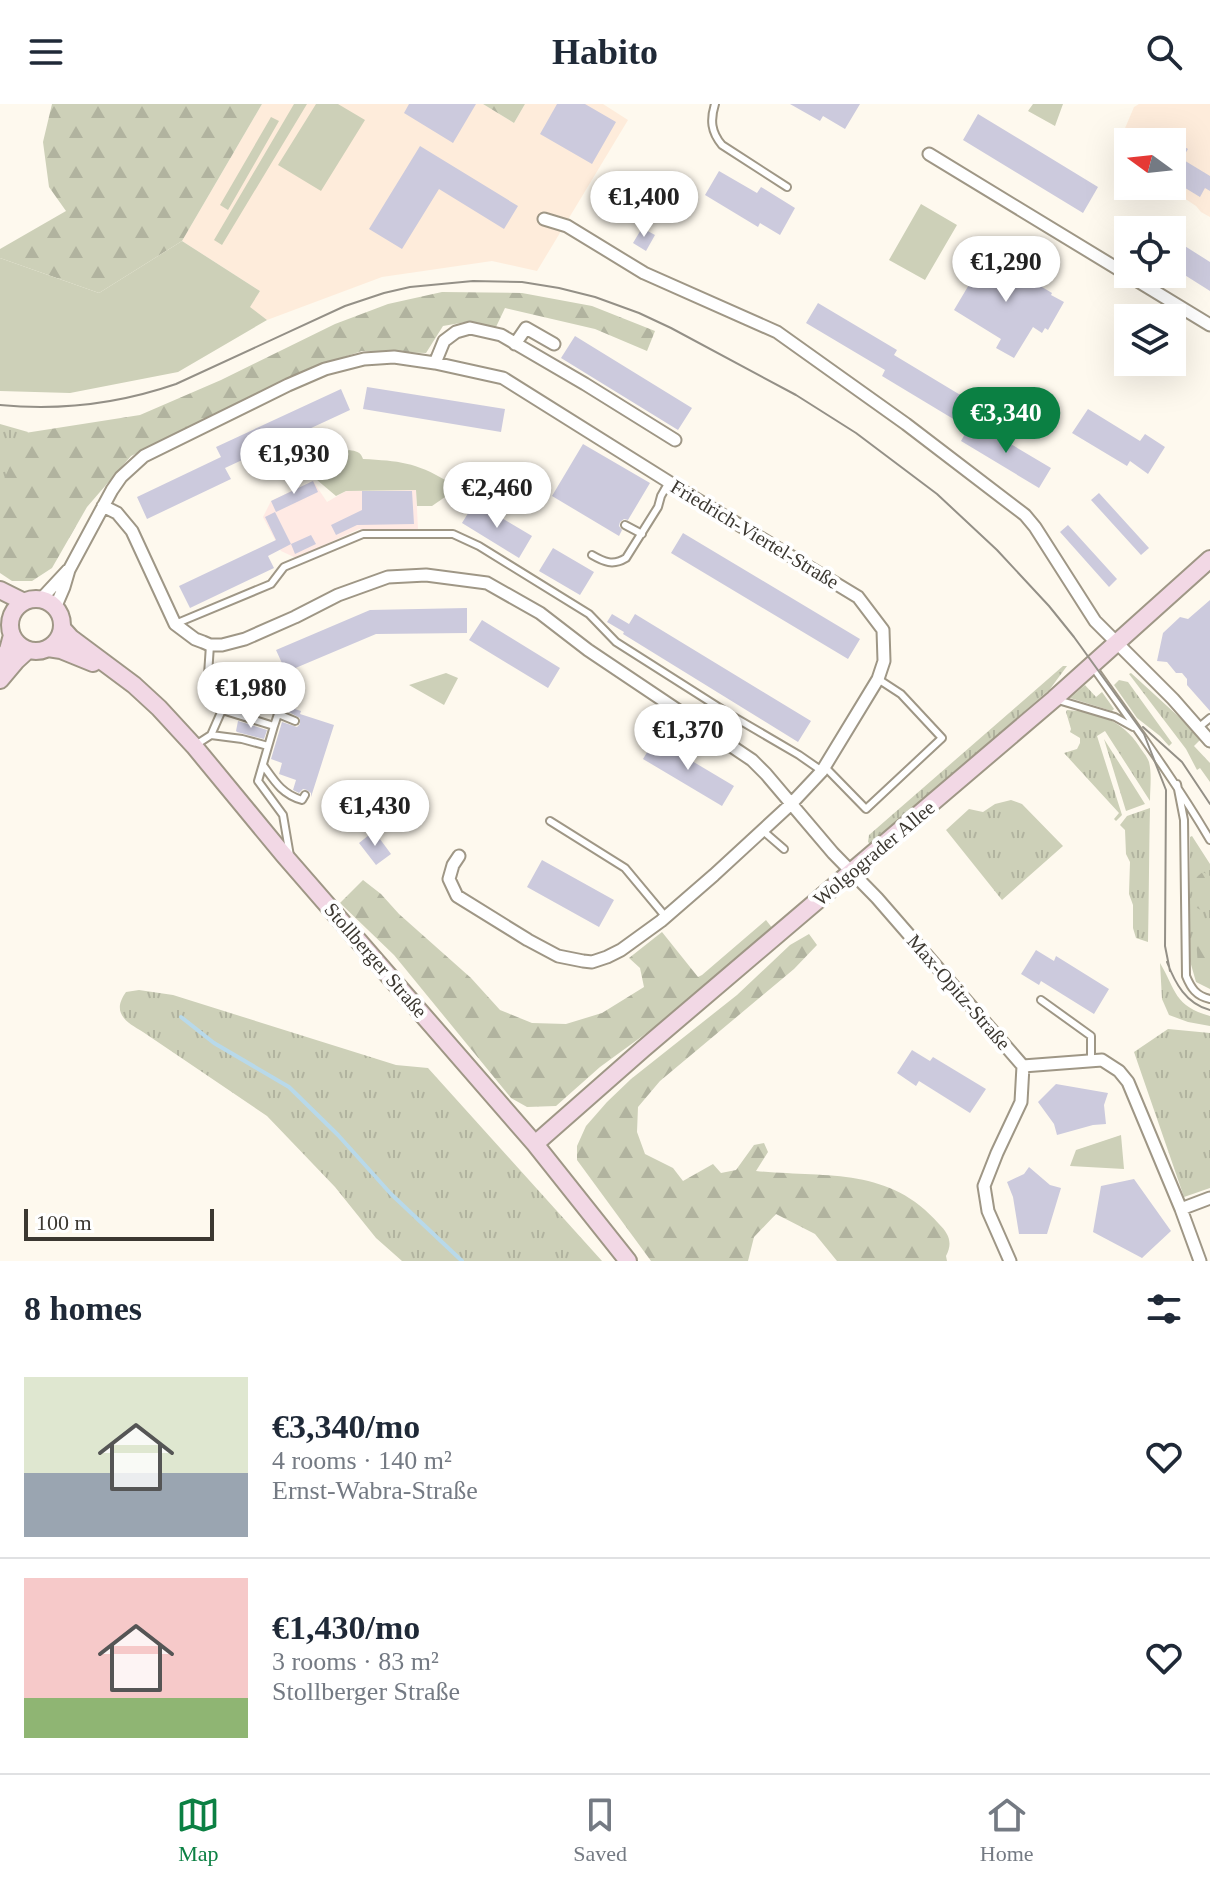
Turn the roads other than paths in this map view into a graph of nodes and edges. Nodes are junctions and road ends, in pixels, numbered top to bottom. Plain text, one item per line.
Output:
1 (715, 104) edge
2 (929, 154) dead end
3 (787, 187) dead end
4 (544, 219) dead end
5 (1210, 325) edge
6 (515, 344) junction
7 (554, 344) dead end
8 (435, 363) junction
9 (675, 440) dead end
10 (669, 482) junction
11 (103, 506) junction
12 (625, 525) dead end
13 (642, 534) junction
14 (592, 555) dead end
15 (1210, 559) edge
16 (0, 590) edge
17 (40, 603) junction
18 (6, 611) edge
19 (175, 624) junction
20 (62, 628) junction
21 (12, 635) junction
22 (1116, 642) junction
23 (210, 645) junction
24 (48, 648) junction
25 (28, 650) junction
26 (0, 661) edge
27 (1091, 664) junction
28 (113, 670) junction
29 (878, 679) junction
30 (0, 680) edge
31 (1054, 699) junction
32 (222, 710) junction
33 (278, 714) junction
34 (1210, 718) edge
35 (295, 721) dead end
36 (274, 726) junction
37 (1198, 728) junction
38 (1136, 729) junction
39 (211, 735) junction
40 (1210, 741) edge
41 (194, 746) junction
42 (268, 746) junction
43 (263, 765) junction
44 (823, 769) junction
45 (1177, 784) junction
46 (305, 795) dead end
47 (791, 804) junction
48 (550, 821) dead end
49 (762, 830) junction
50 (1210, 840) edge
51 (784, 849) dead end
52 (459, 856) dead end
53 (291, 864) junction
54 (851, 872) junction
55 (665, 916) junction
56 (1210, 999) edge
57 (1041, 1000) dead end
58 (1091, 1060) junction
59 (1023, 1066) junction
60 (535, 1144) junction
61 (1210, 1198) edge
62 (1181, 1209) junction
63 (628, 1261) edge
64 (1010, 1261) edge
65 (1200, 1261) edge

1 - 3 lane
2 - 5 street
4 - 22 street
6 - 7 street
6 - 8 street
6 - 9 street
8 - 10 street, Friedrich-Viertel-Straße
8 - 11 street, Friedrich-Viertel-Straße
10 - 13 lane
10 - 29 street, Friedrich-Viertel-Straße
11 - 17 street, Friedrich-Viertel-Straße
11 - 19 street
12 - 13 lane
13 - 14 lane
15 - 22 main road, Wolgograder Allee
16 - 17 main road
17 - 18 main road
17 - 20 main road
18 - 21 main road
19 - 23 street
19 - 44 lane
20 - 24 main road
20 - 28 main road, Stollberger Straße
21 - 25 main road
21 - 26 main road
22 - 27 main road, Wolgograder Allee
22 - 37 street
23 - 32 lane
23 - 47 street
24 - 25 main road
24 - 28 main road, Stollberger Straße
25 - 30 main road
27 - 31 main road, Wolgograder Allee
27 - 38 lane
28 - 41 main road, Stollberger Straße
29 - 44 street, Friedrich-Viertel-Straße
29 - 44 lane
31 - 38 lane
31 - 54 main road, Wolgograder Allee
32 - 33 lane
32 - 36 lane
32 - 39 lane
33 - 35 lane
33 - 36 lane
34 - 37 lane
36 - 42 lane
37 - 40 street
38 - 45 lane
39 - 41 lane
39 - 42 lane
41 - 53 main road, Stollberger Straße
42 - 43 lane
43 - 46 lane
43 - 53 lane
44 - 47 street, Friedrich-Viertel-Straße
45 - 50 lane
45 - 56 lane
47 - 49 street, Friedrich-Viertel-Straße
47 - 54 street
48 - 55 lane
49 - 51 lane
49 - 55 street, Friedrich-Viertel-Straße
52 - 55 street, Friedrich-Viertel-Straße
53 - 60 main road, Stollberger Straße
54 - 59 street, Max-Opitz-Straße
54 - 60 main road, Wolgograder Allee
57 - 58 lane
58 - 59 street
58 - 62 street
59 - 64 street, Max-Opitz-Straße
60 - 63 main road, Stollberger Straße
61 - 62 street
62 - 65 street

